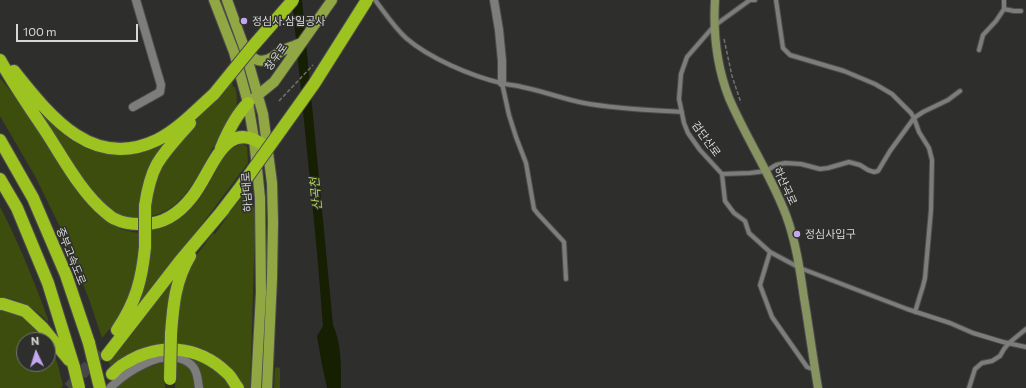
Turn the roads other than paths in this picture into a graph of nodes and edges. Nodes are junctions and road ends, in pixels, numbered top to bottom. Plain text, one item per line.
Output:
1 (136, 0) edge
2 (214, 0) edge
3 (227, 0) edge
4 (292, 0) edge
5 (367, 0) edge
6 (375, 0) edge
7 (494, 0) edge
8 (715, 0) edge
9 (755, 0) edge
10 (776, 0) edge
11 (1004, 0) edge
12 (332, 1) edge
13 (1004, 9) junction
14 (1021, 11) dead end
15 (714, 26) junction
16 (301, 43) junction
17 (244, 47) junction
18 (979, 50) dead end
19 (0, 53) edge
20 (0, 60) edge
21 (502, 83) junction
22 (960, 91) dead end
23 (214, 94) junction
24 (253, 99) junction
25 (134, 107) dead end
26 (682, 112) junction
27 (914, 118) junction
28 (254, 139) junction
29 (0, 140) edge
30 (267, 148) junction
31 (220, 150) junction
32 (766, 171) junction
33 (722, 174) junction
34 (0, 179) edge
35 (224, 209) junction
36 (770, 252) junction
37 (800, 268) junction
38 (566, 279) dead end
39 (0, 304) edge
40 (915, 312) junction
41 (1026, 329) edge
42 (1010, 343) junction
43 (1026, 347) edge
44 (74, 367) junction
45 (815, 370) junction
46 (112, 374) dead end
47 (170, 384) edge
48 (79, 388) edge
49 (100, 388) edge
50 (110, 388) edge
51 (199, 388) edge
52 (238, 388) edge
53 (256, 388) edge
54 (267, 388) edge
55 (818, 388) edge
56 (969, 388) edge

1 - 25 street
2 - 24 main road, 하남대로
3 - 17 main road, 하남대로
4 - 23 highway, bridge
5 - 35 highway, bridge
6 - 21 lane
7 - 21 street
8 - 15 street, 하산곡로
9 - 15 lane, 검단산로
10 - 27 lane
11 - 13 lane
12 - 16 main road, 창우로
13 - 14 lane
13 - 18 lane
15 - 26 lane, 검단산로
15 - 32 street, 하산곡로
16 - 17 main road
16 - 24 main road, 창우로
17 - 24 main road, 하남대로
19 - 23 highway
20 - 31 highway
21 - 26 lane
21 - 38 lane
22 - 27 lane
23 - 35 highway, bridge
24 - 28 main road, 하남대로
24 - 30 main road, 하남대로
24 - 31 highway
26 - 33 lane, 검단산로
27 - 32 lane
27 - 40 lane
28 - 30 highway
28 - 31 highway
28 - 53 main road, 하남대로
29 - 49 highway, 중부고속도로, bridge
30 - 54 main road, 하남대로
32 - 33 lane
32 - 37 street, 하산곡로
33 - 36 lane
34 - 44 highway
35 - 47 highway, bridge
36 - 37 lane
36 - 45 lane
37 - 40 lane
37 - 45 street, 하산곡로
39 - 44 highway
40 - 42 lane
41 - 42 lane
42 - 43 lane
42 - 56 lane
44 - 48 highway, bridge
45 - 55 street, 하산곡로
46 - 52 highway
50 - 51 street

